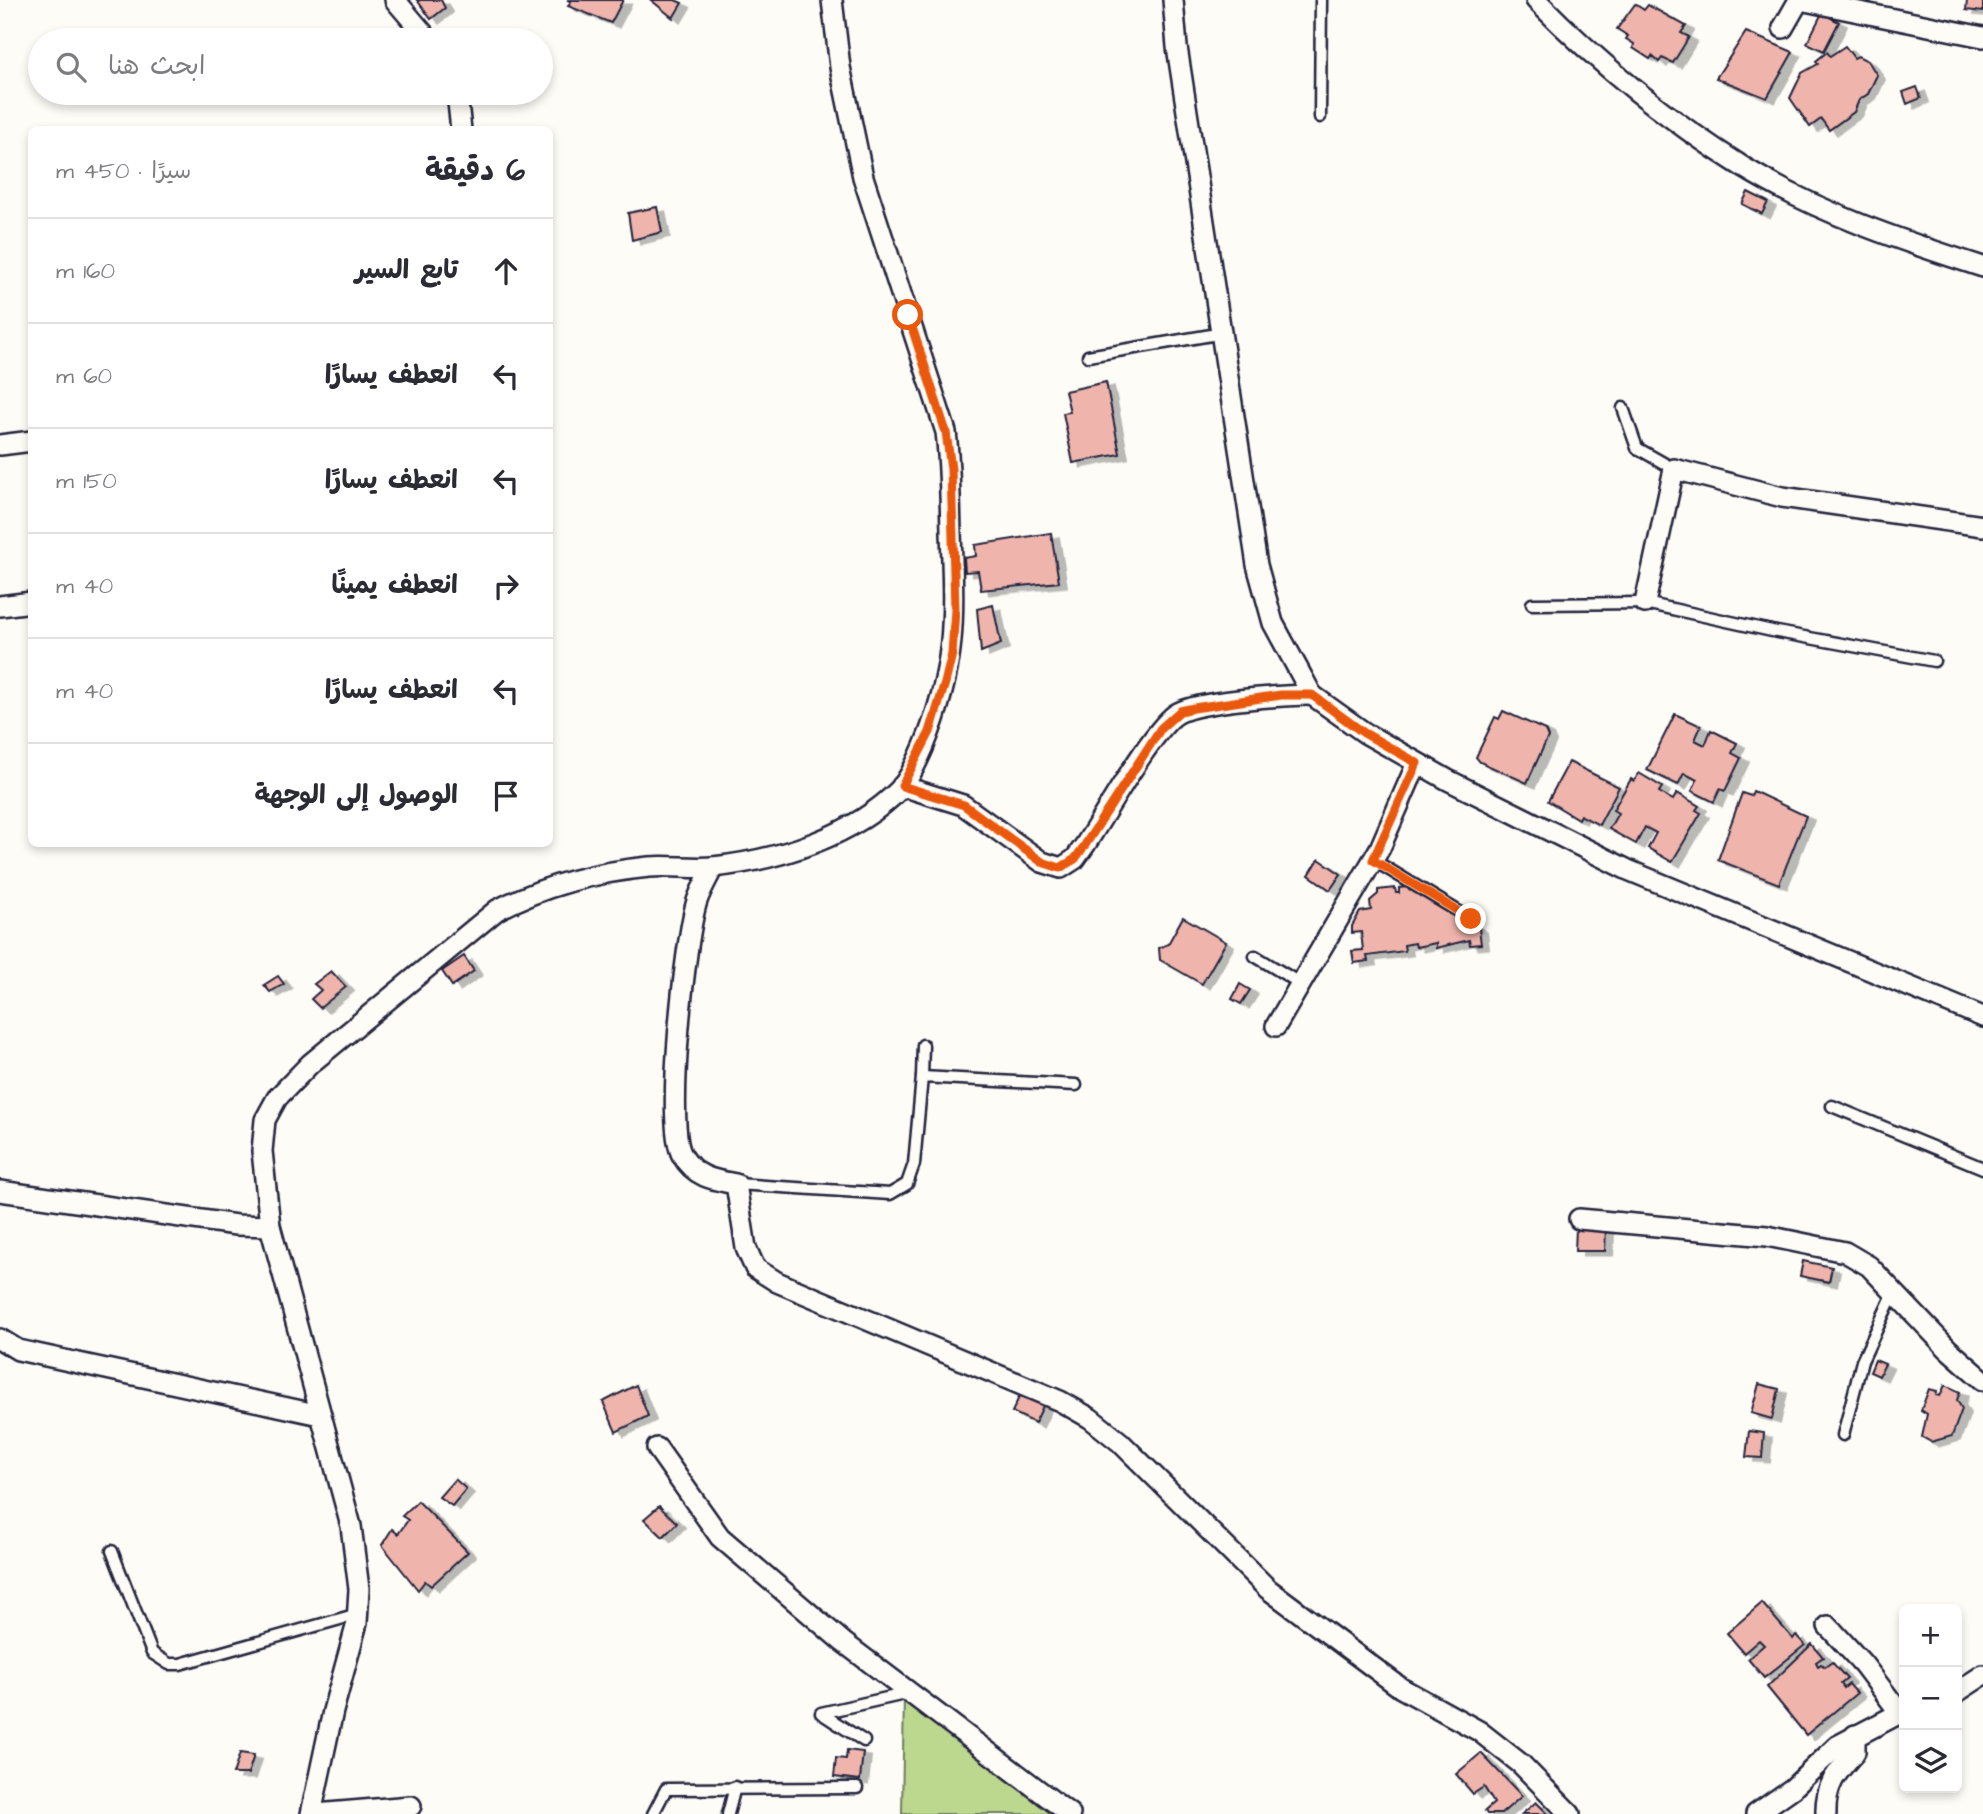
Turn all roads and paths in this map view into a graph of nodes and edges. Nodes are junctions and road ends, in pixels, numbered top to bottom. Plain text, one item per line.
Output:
1 (395, 0) edge
2 (832, 0) edge
3 (1173, 0) edge
4 (1321, 0) edge
5 (1536, 0) edge
6 (1799, 0) edge
7 (419, 28) edge
8 (1783, 28) dead end
9 (1983, 37) edge
10 (458, 105) edge
11 (1320, 117) dead end
12 (461, 126) edge
13 (1983, 267) edge
14 (1223, 333) junction
15 (1087, 356) dead end
16 (1623, 408) dead end
17 (28, 442) edge
18 (0, 445) edge
19 (1674, 469) junction
20 (1983, 526) edge
21 (28, 602) edge
22 (1645, 603) junction
23 (1532, 604) dead end
24 (0, 606) edge
25 (1934, 660) dead end
26 (1312, 695) junction
27 (1417, 763) junction
28 (902, 786) junction
29 (1373, 860) junction
30 (713, 867) junction
31 (1471, 919) dead end
32 (1255, 956) dead end
33 (1301, 984) junction
34 (1983, 1017) edge
35 (1276, 1026) dead end
36 (923, 1045) dead end
37 (922, 1077) junction
38 (1076, 1085) dead end
39 (1832, 1106) dead end
40 (1983, 1168) edge
41 (736, 1184) junction
42 (0, 1191) edge
43 (1579, 1219) dead end
44 (270, 1226) junction
45 (1895, 1292) junction
46 (0, 1339) edge
47 (1983, 1380) edge
48 (320, 1415) junction
49 (1843, 1435) dead end
50 (657, 1448) dead end
51 (112, 1551) dead end
52 (358, 1614) junction
53 (1828, 1626) dead end
54 (1983, 1675) edge
55 (1962, 1689) edge
56 (913, 1692) junction
57 (1899, 1709) edge
58 (1899, 1713) edge
59 (1855, 1735) junction
60 (864, 1741) dead end
61 (735, 1787) junction
62 (857, 1788) dead end
63 (411, 1806) dead end
64 (313, 1814) edge
65 (653, 1814) edge
66 (728, 1814) edge
67 (1070, 1814) edge
68 (1570, 1814) edge
69 (1756, 1814) edge
70 (1826, 1814) edge

1 - 7 street
2 - 28 street
3 - 14 street
4 - 11 lane
5 - 13 street
6 - 8 street
6 - 9 street
10 - 12 street
14 - 15 lane
14 - 26 street
16 - 19 lane
17 - 18 street
19 - 20 street
19 - 22 street
21 - 24 street
22 - 23 lane
22 - 25 lane
26 - 27 street
26 - 28 street
27 - 29 street
27 - 34 street
28 - 30 street
29 - 31 lane
29 - 33 street
30 - 41 street
30 - 44 street
32 - 33 lane
33 - 35 street
36 - 37 lane
37 - 38 lane
37 - 41 lane
39 - 40 lane
41 - 68 street
42 - 44 street
43 - 45 street
44 - 48 street
45 - 47 street
45 - 49 lane
46 - 48 street
48 - 52 street
50 - 56 street
51 - 52 lane
52 - 64 street
53 - 57 street
54 - 55 street
56 - 60 lane
56 - 67 street
58 - 59 street
59 - 69 street
59 - 70 street
61 - 62 lane
61 - 65 lane
61 - 66 lane
63 - 64 street

